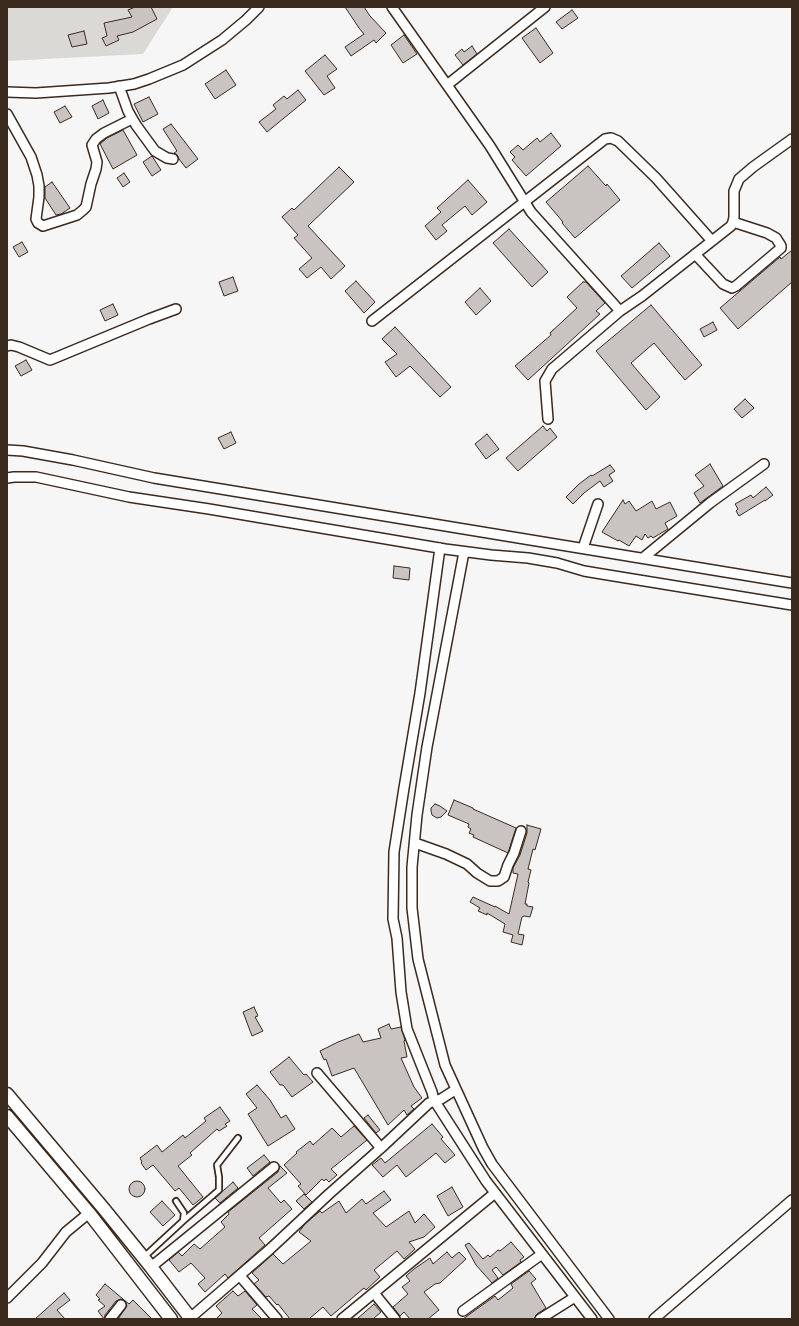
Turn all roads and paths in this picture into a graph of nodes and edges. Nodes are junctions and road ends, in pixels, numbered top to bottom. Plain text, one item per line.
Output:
1 (259, 7) edge
2 (392, 7) edge
3 (545, 7) edge
4 (119, 86) junction
5 (447, 86) junction
6 (7, 92) edge
7 (7, 114) edge
8 (132, 119) junction
9 (792, 139) edge
10 (173, 159) dead end
11 (525, 202) junction
12 (733, 222) junction
13 (712, 241) junction
14 (695, 254) junction
15 (176, 309) dead end
16 (620, 311) junction
17 (372, 320) dead end
18 (7, 346) edge
19 (548, 419) dead end
20 (7, 450) edge
21 (764, 464) dead end
22 (7, 478) edge
23 (598, 504) dead end
24 (442, 548) junction
25 (583, 548) junction
26 (462, 551) junction
27 (643, 558) junction
28 (792, 583) edge
29 (792, 605) edge
30 (521, 831) dead end
31 (415, 844) junction
32 (316, 1073) dead end
33 (453, 1091) junction
34 (7, 1094) edge
35 (437, 1100) junction
36 (7, 1116) edge
37 (238, 1138) dead end
38 (381, 1148) junction
39 (274, 1167) dead end
40 (494, 1193) junction
41 (792, 1200) edge
42 (176, 1201) dead end
43 (89, 1212) junction
44 (183, 1221) junction
45 (542, 1254) junction
46 (147, 1262) junction
47 (240, 1276) junction
48 (374, 1293) junction
49 (575, 1297) junction
50 (7, 1298) edge
51 (122, 1305) dead end
52 (463, 1310) dead end
53 (110, 1319) edge
54 (172, 1319) edge
55 (190, 1319) edge
56 (277, 1319) edge
57 (342, 1319) edge
58 (395, 1319) edge
59 (540, 1319) edge
60 (592, 1319) edge
61 (609, 1319) edge
62 (654, 1319) edge

1 - 4 street
2 - 5 street
3 - 5 street
4 - 6 street
4 - 8 street
5 - 11 street
7 - 8 street
8 - 10 street
9 - 12 street
11 - 13 street
11 - 16 street
11 - 17 street
12 - 13 street
12 - 14 street
13 - 14 street
14 - 16 street
15 - 18 street
16 - 19 street
20 - 25 street
21 - 27 street
22 - 24 street
23 - 25 street
24 - 26 street
24 - 35 street
25 - 27 street
26 - 29 street
26 - 31 street
27 - 28 street
30 - 31 street
31 - 33 street
32 - 38 street
33 - 35 street
33 - 61 street
34 - 46 street
35 - 38 street
35 - 40 street
36 - 43 street
37 - 44 lane
38 - 47 street
39 - 46 street
40 - 45 street
40 - 48 street
41 - 62 street
42 - 44 lane
43 - 50 street
43 - 54 street
44 - 46 lane
45 - 49 street
45 - 52 street
46 - 55 street
47 - 55 street
47 - 56 street
48 - 57 street
48 - 58 street
49 - 59 street
49 - 60 street
51 - 53 street

